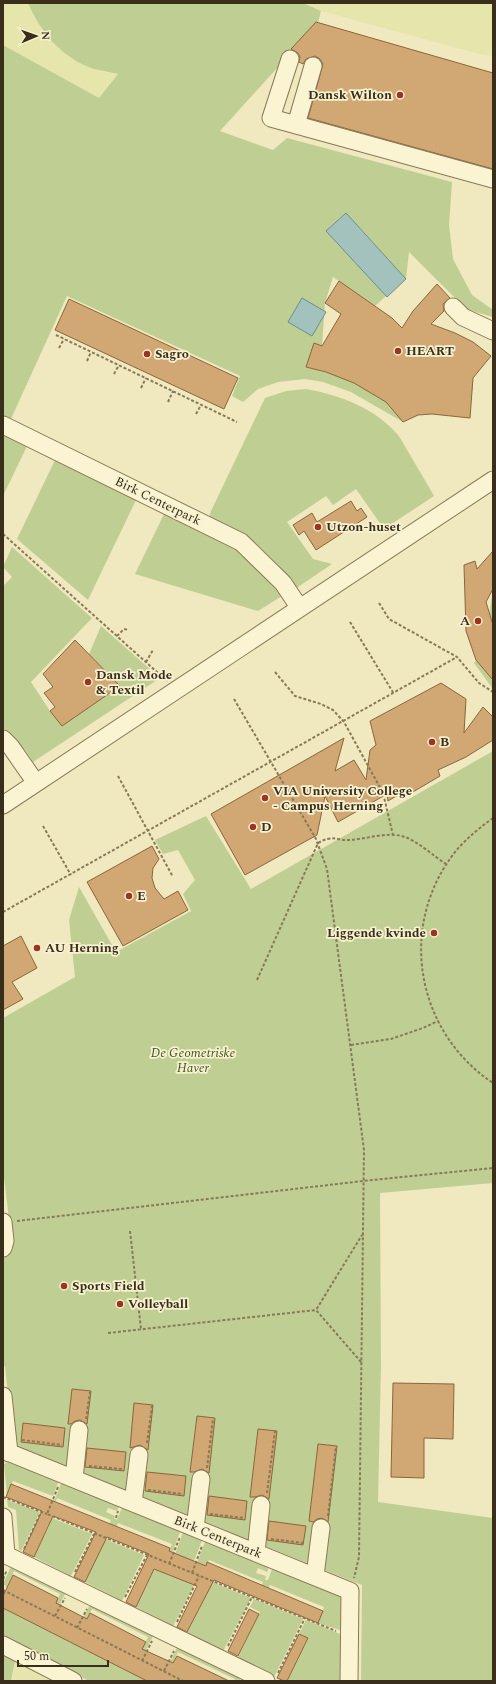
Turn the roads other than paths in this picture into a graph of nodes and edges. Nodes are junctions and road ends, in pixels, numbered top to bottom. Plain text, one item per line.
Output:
1 (302, 63) dead end
2 (493, 179) edge
3 (453, 307) dead end
4 (493, 331) edge
5 (3, 425) edge
6 (493, 470) edge
7 (493, 480) edge
8 (447, 505) junction
9 (297, 604) junction
10 (3, 739) edge
11 (33, 779) junction
12 (3, 792) edge
13 (3, 805) edge
14 (3, 1222) edge
15 (3, 1248) edge
16 (3, 1396) edge
17 (79, 1430) dead end
18 (6, 1451) edge
19 (139, 1455) dead end
20 (68, 1477) junction
21 (201, 1479) dead end
22 (264, 1502) road end
23 (133, 1503) junction
24 (3, 1517) edge
25 (324, 1522) road end
26 (196, 1528) junction
27 (256, 1552) junction
28 (315, 1576) junction
29 (3, 1645) edge
30 (272, 1678) edge
31 (73, 1681) edge
32 (349, 1681) edge

1 - 2 street
3 - 4 street
5 - 9 street, Birk Centerpark
6 - 8 street
7 - 8 street
8 - 9 street
9 - 11 street
9 - 11 street
10 - 11 street
11 - 12 street
11 - 13 street
14 - 15 street
16 - 18 street
17 - 20 street
18 - 20 street, Birk Centerpark
19 - 23 street
20 - 23 street, Birk Centerpark
21 - 26 street
22 - 27 street
23 - 26 street, Birk Centerpark
24 - 30 street
25 - 28 street
26 - 27 street, Birk Centerpark
27 - 28 street, Birk Centerpark
28 - 32 street, Birk Centerpark
29 - 31 street

